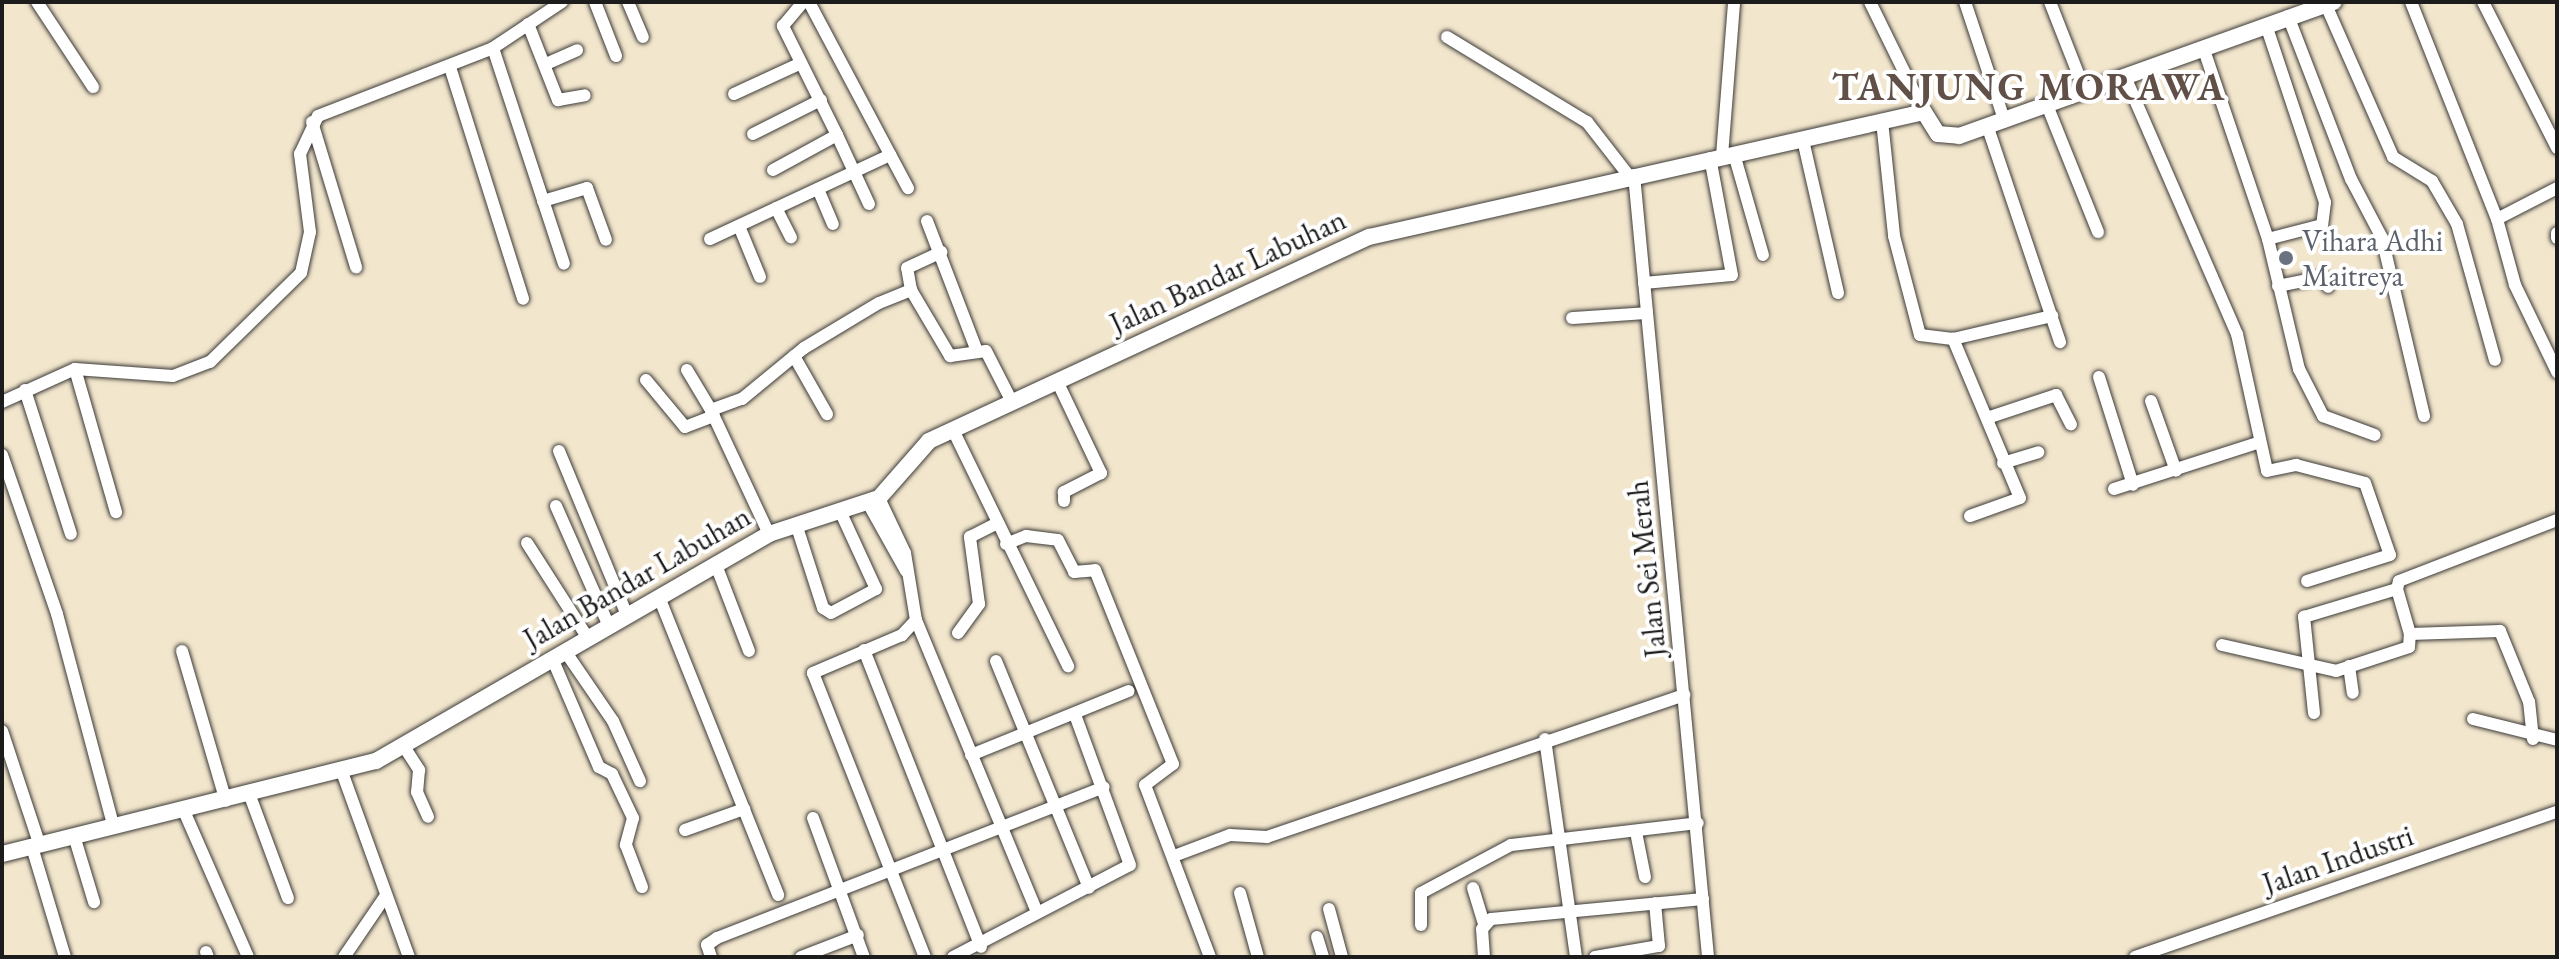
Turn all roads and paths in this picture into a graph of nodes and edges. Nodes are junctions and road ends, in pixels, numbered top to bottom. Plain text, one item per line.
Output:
1 (37, 2) edge
2 (562, 2) edge
3 (595, 2) edge
4 (628, 2) edge
5 (806, 2) edge
6 (1734, 2) edge
7 (1870, 2) edge
8 (1965, 2) edge
9 (2050, 2) edge
10 (2411, 2) edge
11 (2483, 2) edge
12 (2324, 4) edge
13 (2288, 16) junction
14 (528, 24) junction
15 (2266, 25) junction
16 (643, 37) dead end
17 (1447, 37) dead end
18 (493, 48) junction
19 (577, 50) dead end
20 (2204, 50) junction
21 (616, 56) dead end
22 (801, 63) junction
23 (546, 64) junction
24 (450, 67) junction
25 (2126, 79) junction
26 (93, 87) dead end
27 (734, 94) dead end
28 (2086, 94) junction
29 (585, 95) dead end
30 (821, 100) junction
31 (2047, 105) junction
32 (1924, 112) junction
33 (1882, 121) junction
34 (312, 122) junction
35 (2005, 122) junction
36 (1988, 128) junction
37 (753, 134) dead end
38 (837, 135) junction
39 (1803, 140) junction
40 (2557, 148) edge
41 (890, 155) junction
42 (1722, 156) junction
43 (773, 170) dead end
44 (854, 172) junction
45 (1631, 176) junction
46 (908, 188) dead end
47 (2557, 188) edge
48 (818, 189) junction
49 (543, 201) junction
50 (869, 204) dead end
51 (776, 208) junction
52 (2497, 219) junction
53 (927, 221) dead end
54 (833, 224) dead end
55 (739, 226) junction
56 (2098, 232) dead end
57 (791, 237) dead end
58 (710, 239) dead end
59 (2268, 239) junction
60 (606, 240) dead end
61 (942, 252) junction
62 (1763, 255) dead end
63 (564, 264) dead end
64 (356, 267) dead end
65 (760, 277) dead end
66 (1644, 283) junction
67 (2278, 286) junction
68 (2328, 287) dead end
69 (911, 290) junction
70 (1838, 293) dead end
71 (523, 299) dead end
72 (1647, 313) junction
73 (2052, 316) junction
74 (1572, 318) dead end
75 (1953, 339) junction
76 (2060, 342) dead end
77 (977, 351) junction
78 (794, 356) junction
79 (2495, 360) dead end
80 (75, 369) junction
81 (687, 370) dead end
82 (2557, 372) edge
83 (2099, 377) dead end
84 (646, 380) dead end
85 (1058, 383) junction
86 (25, 390) junction
87 (2151, 401) dead end
88 (2, 402) edge
89 (1013, 404) junction
90 (713, 413) junction
91 (827, 414) dead end
92 (2424, 416) dead end
93 (1987, 418) junction
94 (2071, 424) dead end
95 (953, 430) junction
96 (2375, 435) dead end
97 (2257, 443) junction
98 (559, 451) dead end
99 (2038, 452) dead end
100 (2, 455) edge
101 (2003, 463) junction
102 (2176, 471) junction
103 (2133, 485) junction
104 (2114, 489) dead end
105 (874, 500) junction
106 (1064, 501) dead end
107 (556, 506) dead end
108 (116, 512) dead end
109 (842, 515) junction
110 (1970, 516) dead end
111 (2557, 520) edge
112 (996, 524) junction
113 (797, 527) junction
114 (71, 534) dead end
115 (769, 534) junction
116 (527, 543) dead end
117 (1006, 544) junction
118 (716, 565) junction
119 (2307, 581) dead end
120 (2397, 589) junction
121 (659, 597) junction
122 (626, 613) junction
123 (916, 620) junction
124 (608, 624) junction
125 (958, 633) dead end
126 (2410, 634) junction
127 (587, 637) junction
128 (2222, 645) dead end
129 (864, 650) junction
130 (182, 651) dead end
131 (749, 651) dead end
132 (558, 654) junction
133 (996, 661) dead end
134 (2304, 662) junction
135 (1068, 666) dead end
136 (2349, 666) junction
137 (1129, 691) dead end
138 (2353, 693) dead end
139 (1685, 695) junction
140 (2314, 713) dead end
141 (1075, 715) junction
142 (2473, 719) dead end
143 (2, 731) edge
144 (1024, 734) junction
145 (1545, 739) junction
146 (2533, 739) junction
147 (2557, 740) edge
148 (403, 745) junction
149 (971, 755) junction
150 (342, 772) junction
151 (640, 781) dead end
152 (1104, 787) junction
153 (250, 796) junction
154 (226, 801) junction
155 (1055, 806) junction
156 (744, 809) junction
157 (184, 811) junction
158 (2557, 812) edge
159 (428, 817) dead end
160 (813, 818) dead end
161 (1698, 823) junction
162 (1001, 826) junction
163 (114, 828) junction
164 (685, 830) dead end
165 (1636, 832) junction
166 (1561, 836) junction
167 (75, 839) junction
168 (942, 845) junction
169 (36, 847) junction
170 (2, 854) edge
171 (1174, 856) junction
172 (887, 867) junction
173 (1645, 877) dead end
174 (839, 886) junction
175 (642, 887) dead end
176 (1089, 888) junction
177 (1473, 888) dead end
178 (1240, 893) dead end
179 (778, 895) dead end
180 (385, 897) junction
181 (288, 898) dead end
182 (1703, 899) junction
183 (94, 902) dead end
184 (1655, 903) junction
185 (1329, 909) dead end
186 (1568, 910) junction
187 (1037, 912) junction
188 (1421, 925) dead end
189 (1484, 925) junction
190 (858, 935) junction
191 (1317, 937) dead end
192 (981, 947) junction
193 (65, 957) edge
194 (248, 957) edge
195 (344, 957) edge
196 (409, 957) edge
197 (711, 957) edge
198 (801, 957) edge
199 (864, 957) edge
200 (925, 957) edge
201 (953, 957) edge
202 (1210, 957) edge
203 (1258, 957) edge
204 (1323, 957) edge
205 (1342, 957) edge
206 (1484, 957) edge
207 (1576, 957) edge
208 (1595, 957) edge
209 (1708, 957) edge
210 (2135, 957) edge

1 - 26 street
2 - 14 street
3 - 21 street
4 - 16 street
5 - 22 street
5 - 41 street
6 - 42 street
7 - 32 street
8 - 35 street
9 - 28 street
10 - 52 street
11 - 40 street
12 - 13 main road
12 - 79 street
13 - 15 main road
13 - 92 street
14 - 18 street
14 - 23 street
15 - 20 main road
15 - 59 street
17 - 45 street
18 - 24 street
18 - 49 street
19 - 23 street
20 - 25 main road
20 - 59 street
22 - 27 street
22 - 30 street
23 - 29 street
24 - 34 street
24 - 71 street
25 - 28 main road
25 - 97 street
28 - 31 main road
30 - 37 street
30 - 38 street
31 - 35 main road
31 - 56 street
32 - 33 main road, Jalan Bandar Labuhan
32 - 36 main road
33 - 39 main road, Jalan Bandar Labuhan
33 - 75 street
34 - 64 street
34 - 80 street
35 - 36 main road
36 - 73 street
38 - 43 street
38 - 44 street
39 - 42 main road, Jalan Bandar Labuhan
39 - 70 street
41 - 44 street
41 - 46 street
42 - 45 main road, Jalan Bandar Labuhan
42 - 62 street
42 - 66 street
44 - 48 street
44 - 50 street
45 - 66 street, Jalan Sei Merah
45 - 85 main road, Jalan Bandar Labuhan
47 - 52 street
48 - 51 street
48 - 54 street
49 - 60 street
49 - 63 street
51 - 55 street
51 - 57 street
52 - 82 street
53 - 61 street
55 - 58 street
55 - 65 street
59 - 67 street
61 - 69 street
61 - 77 street
66 - 72 street, Jalan Sei Merah
67 - 68 street
67 - 96 street
69 - 77 street
69 - 78 street
72 - 74 street
72 - 139 street, Jalan Sei Merah
73 - 75 street
73 - 76 street
75 - 93 street
77 - 89 street
78 - 90 street
78 - 91 street
80 - 86 street
80 - 108 street
81 - 90 street
83 - 103 street
84 - 90 street
85 - 89 main road, Jalan Bandar Labuhan
85 - 106 street
86 - 88 street
86 - 114 street
87 - 102 street
89 - 95 main road, Jalan Bandar Labuhan
90 - 115 street
93 - 94 street
93 - 101 street
95 - 105 main road, Jalan Bandar Labuhan
95 - 112 street
97 - 102 street
97 - 119 street
98 - 122 street
99 - 101 street
100 - 163 street
101 - 110 street
102 - 103 street
103 - 104 street
105 - 109 main road, Jalan Bandar Labuhan
105 - 123 street
107 - 124 street
109 - 113 main road, Jalan Bandar Labuhan
109 - 113 street
111 - 120 street
112 - 117 street
112 - 125 street
113 - 115 main road, Jalan Bandar Labuhan
115 - 118 main road, Jalan Bandar Labuhan
116 - 127 street
117 - 135 street
117 - 171 street
118 - 121 main road, Jalan Bandar Labuhan
118 - 131 street
120 - 126 street
120 - 134 street
121 - 122 main road, Jalan Bandar Labuhan
121 - 156 street
122 - 124 main road, Jalan Bandar Labuhan
123 - 129 street
123 - 149 street
124 - 127 main road, Jalan Bandar Labuhan
126 - 136 street
126 - 146 street
127 - 132 main road, Jalan Bandar Labuhan
128 - 134 street
129 - 168 street
129 - 172 street
130 - 154 street
132 - 148 main road, Jalan Bandar Labuhan
132 - 151 street
132 - 175 street
133 - 144 street
134 - 136 street
134 - 140 street
136 - 138 street
137 - 141 street
139 - 145 street
139 - 161 street, Jalan Sei Merah
141 - 144 street
141 - 152 street
142 - 146 street
143 - 169 street
144 - 149 street
144 - 155 street
145 - 166 street
145 - 171 street
146 - 147 street
148 - 150 main road, Jalan Bandar Labuhan
148 - 159 street
149 - 162 street
150 - 153 main road, Jalan Bandar Labuhan
150 - 180 street
152 - 155 street
152 - 176 street
153 - 154 main road, Jalan Bandar Labuhan
153 - 181 street
154 - 157 main road, Jalan Bandar Labuhan
155 - 162 street
155 - 176 street
156 - 164 street
156 - 179 street
157 - 163 main road, Jalan Bandar Labuhan
157 - 194 street
158 - 210 street, Jalan Industri
160 - 174 street
161 - 165 street
161 - 182 street, Jalan Sei Merah
162 - 168 street
162 - 187 street
163 - 167 main road, Jalan Bandar Labuhan
165 - 166 street
165 - 173 street
166 - 186 street
166 - 188 street
167 - 169 main road, Jalan Bandar Labuhan
167 - 183 street
168 - 172 street
168 - 192 street
169 - 170 main road, Jalan Bandar Labuhan
169 - 193 street
171 - 202 street
172 - 174 street
172 - 200 street
174 - 190 street
174 - 197 street
176 - 187 street
177 - 189 street
178 - 203 street
180 - 195 street
180 - 196 street
182 - 184 street
182 - 209 street, Jalan Sei Merah
184 - 186 street
184 - 208 street
185 - 205 street
186 - 189 street
186 - 207 street
187 - 192 street
189 - 206 street
190 - 198 street
190 - 199 street
191 - 204 street
192 - 201 street

